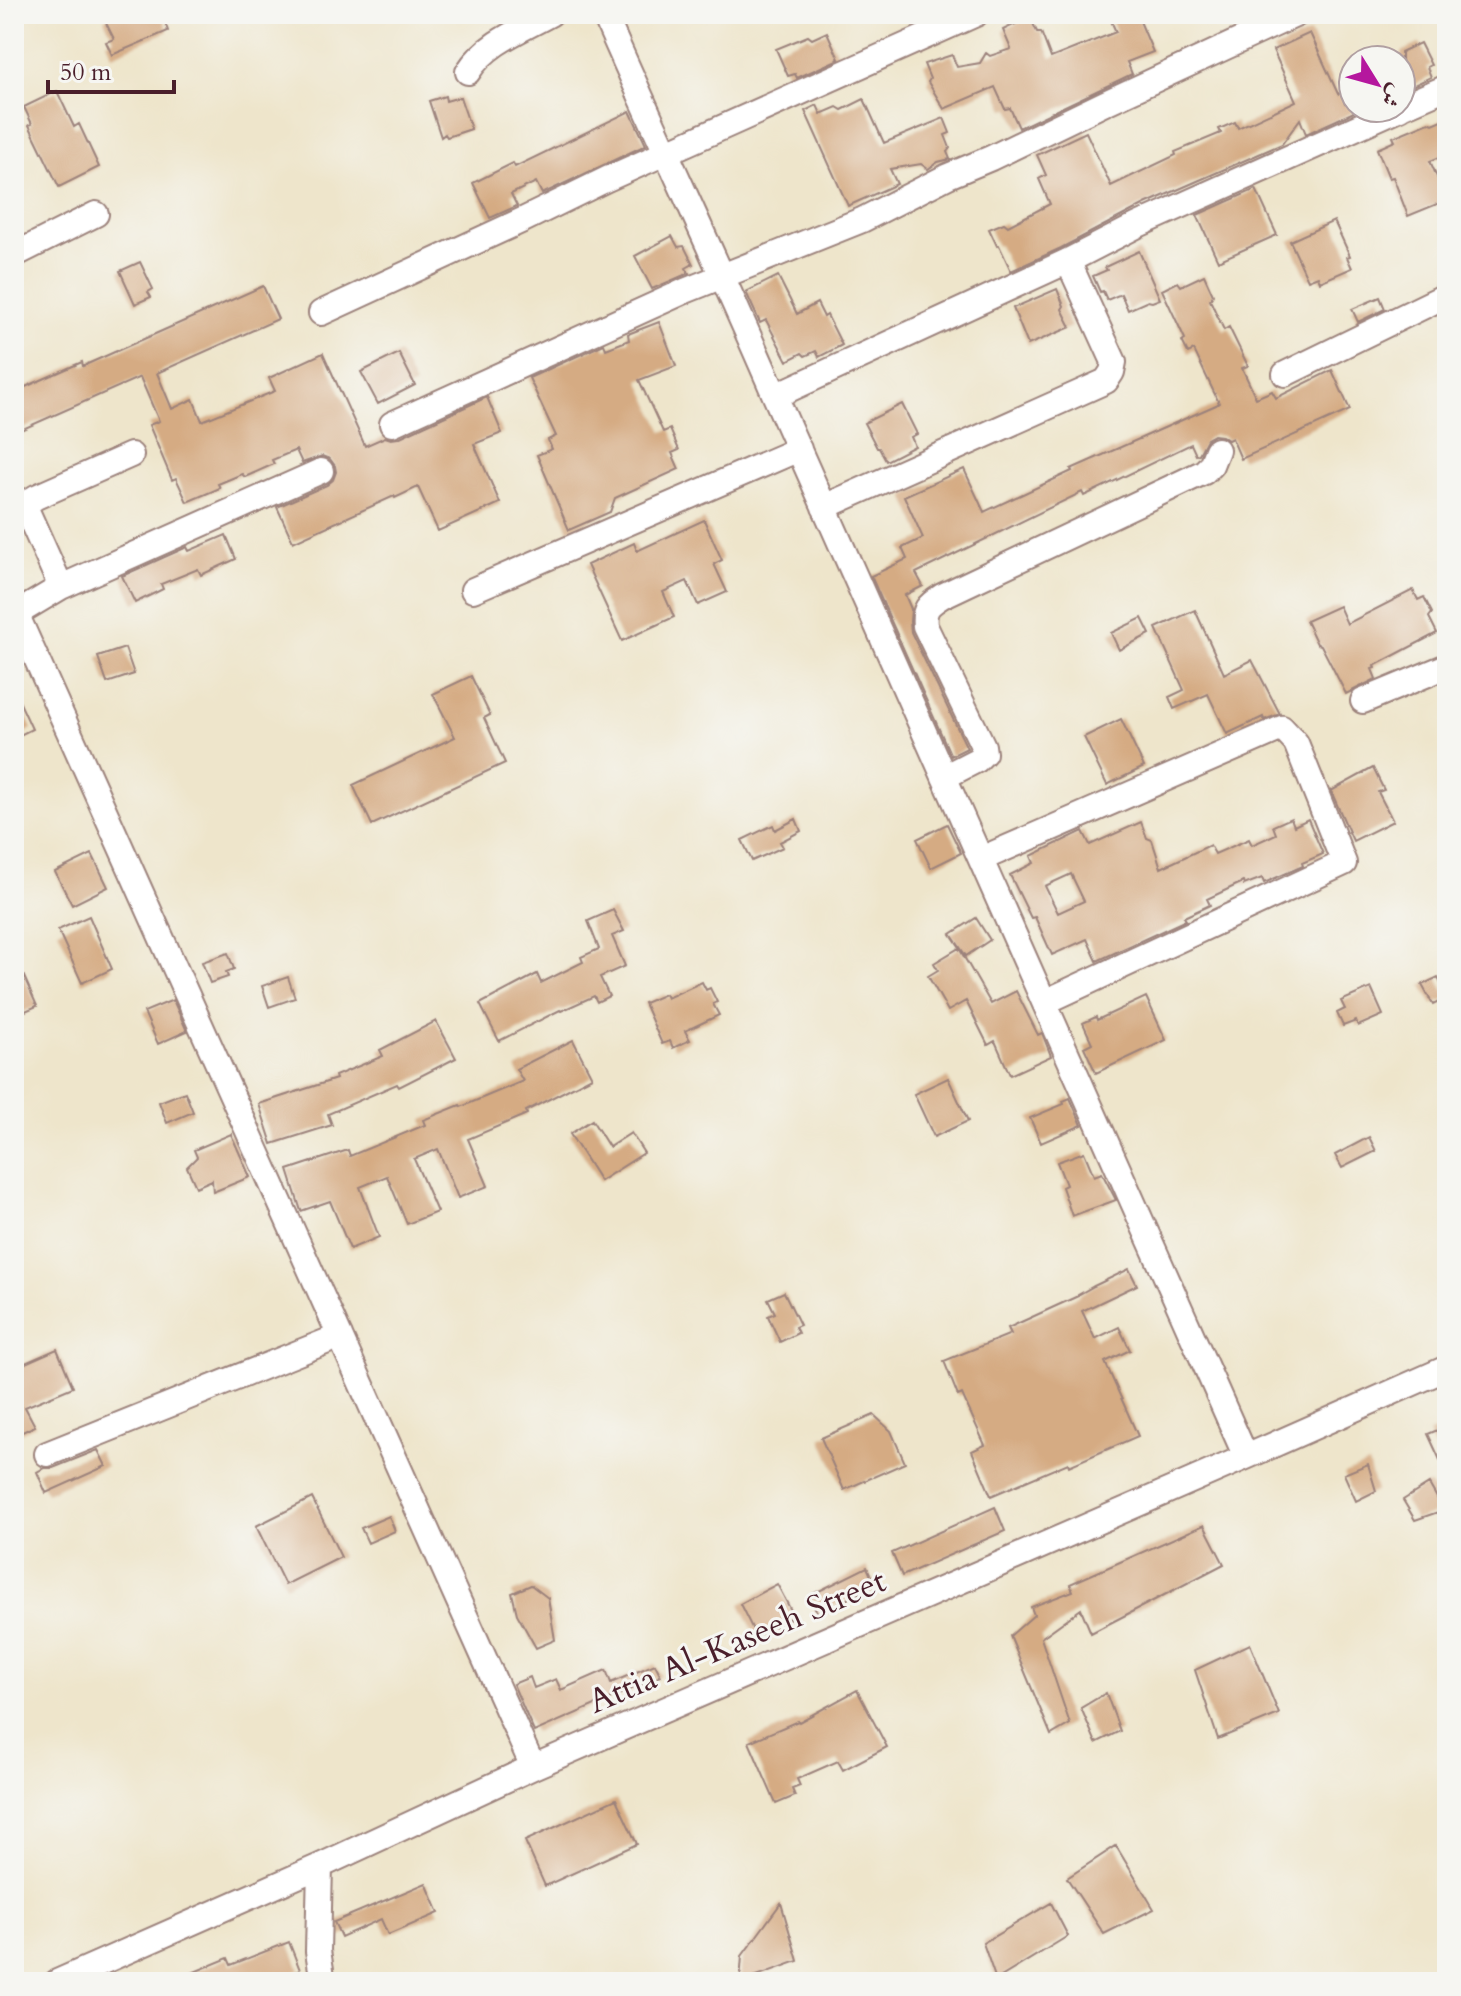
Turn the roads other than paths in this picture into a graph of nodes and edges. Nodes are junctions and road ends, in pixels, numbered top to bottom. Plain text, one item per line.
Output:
1 (550, 14) edge
2 (604, 14) edge
3 (976, 14) edge
4 (1297, 14) edge
5 (468, 72) dead end
6 (1447, 87) edge
7 (1417, 100) edge
8 (1364, 124) edge
9 (665, 154) junction
10 (96, 214) dead end
11 (14, 255) edge
12 (1068, 261) junction
13 (723, 275) junction
14 (1447, 295) edge
15 (321, 313) dead end
16 (1285, 374) dead end
17 (775, 396) junction
18 (392, 424) dead end
19 (799, 449) junction
20 (1217, 450) dead end
21 (131, 455) dead end
22 (321, 471) dead end
23 (824, 507) junction
24 (61, 587) junction
25 (473, 590) dead end
26 (15, 611) edge
27 (1447, 666) edge
28 (1363, 701) dead end
29 (944, 777) junction
30 (981, 859) junction
31 (1045, 1002) junction
32 (340, 1336) junction
33 (1447, 1368) edge
34 (47, 1454) dead end
35 (1246, 1457) junction
36 (533, 1767) junction
37 (320, 1866) junction
38 (57, 1982) edge
39 (323, 1982) edge

1 - 5 street
2 - 9 street
3 - 9 street
4 - 13 street
6 - 7 street
8 - 12 street
9 - 13 street
9 - 15 street
10 - 11 street
12 - 17 street
12 - 23 street
13 - 17 street
13 - 18 street
14 - 16 street
17 - 19 street
19 - 23 street
19 - 25 street
20 - 29 street
21 - 24 street
22 - 24 street
23 - 29 street
24 - 26 street
26 - 32 street
27 - 28 street
29 - 30 street
30 - 31 street
30 - 31 street
31 - 35 street
32 - 34 street
32 - 36 street
33 - 35 street, Attia Al-Kaseeh Street
35 - 36 street, Attia Al-Kaseeh Street
36 - 37 street, Attia Al-Kaseeh Street
37 - 38 street, Attia Al-Kaseeh Street
37 - 39 street

